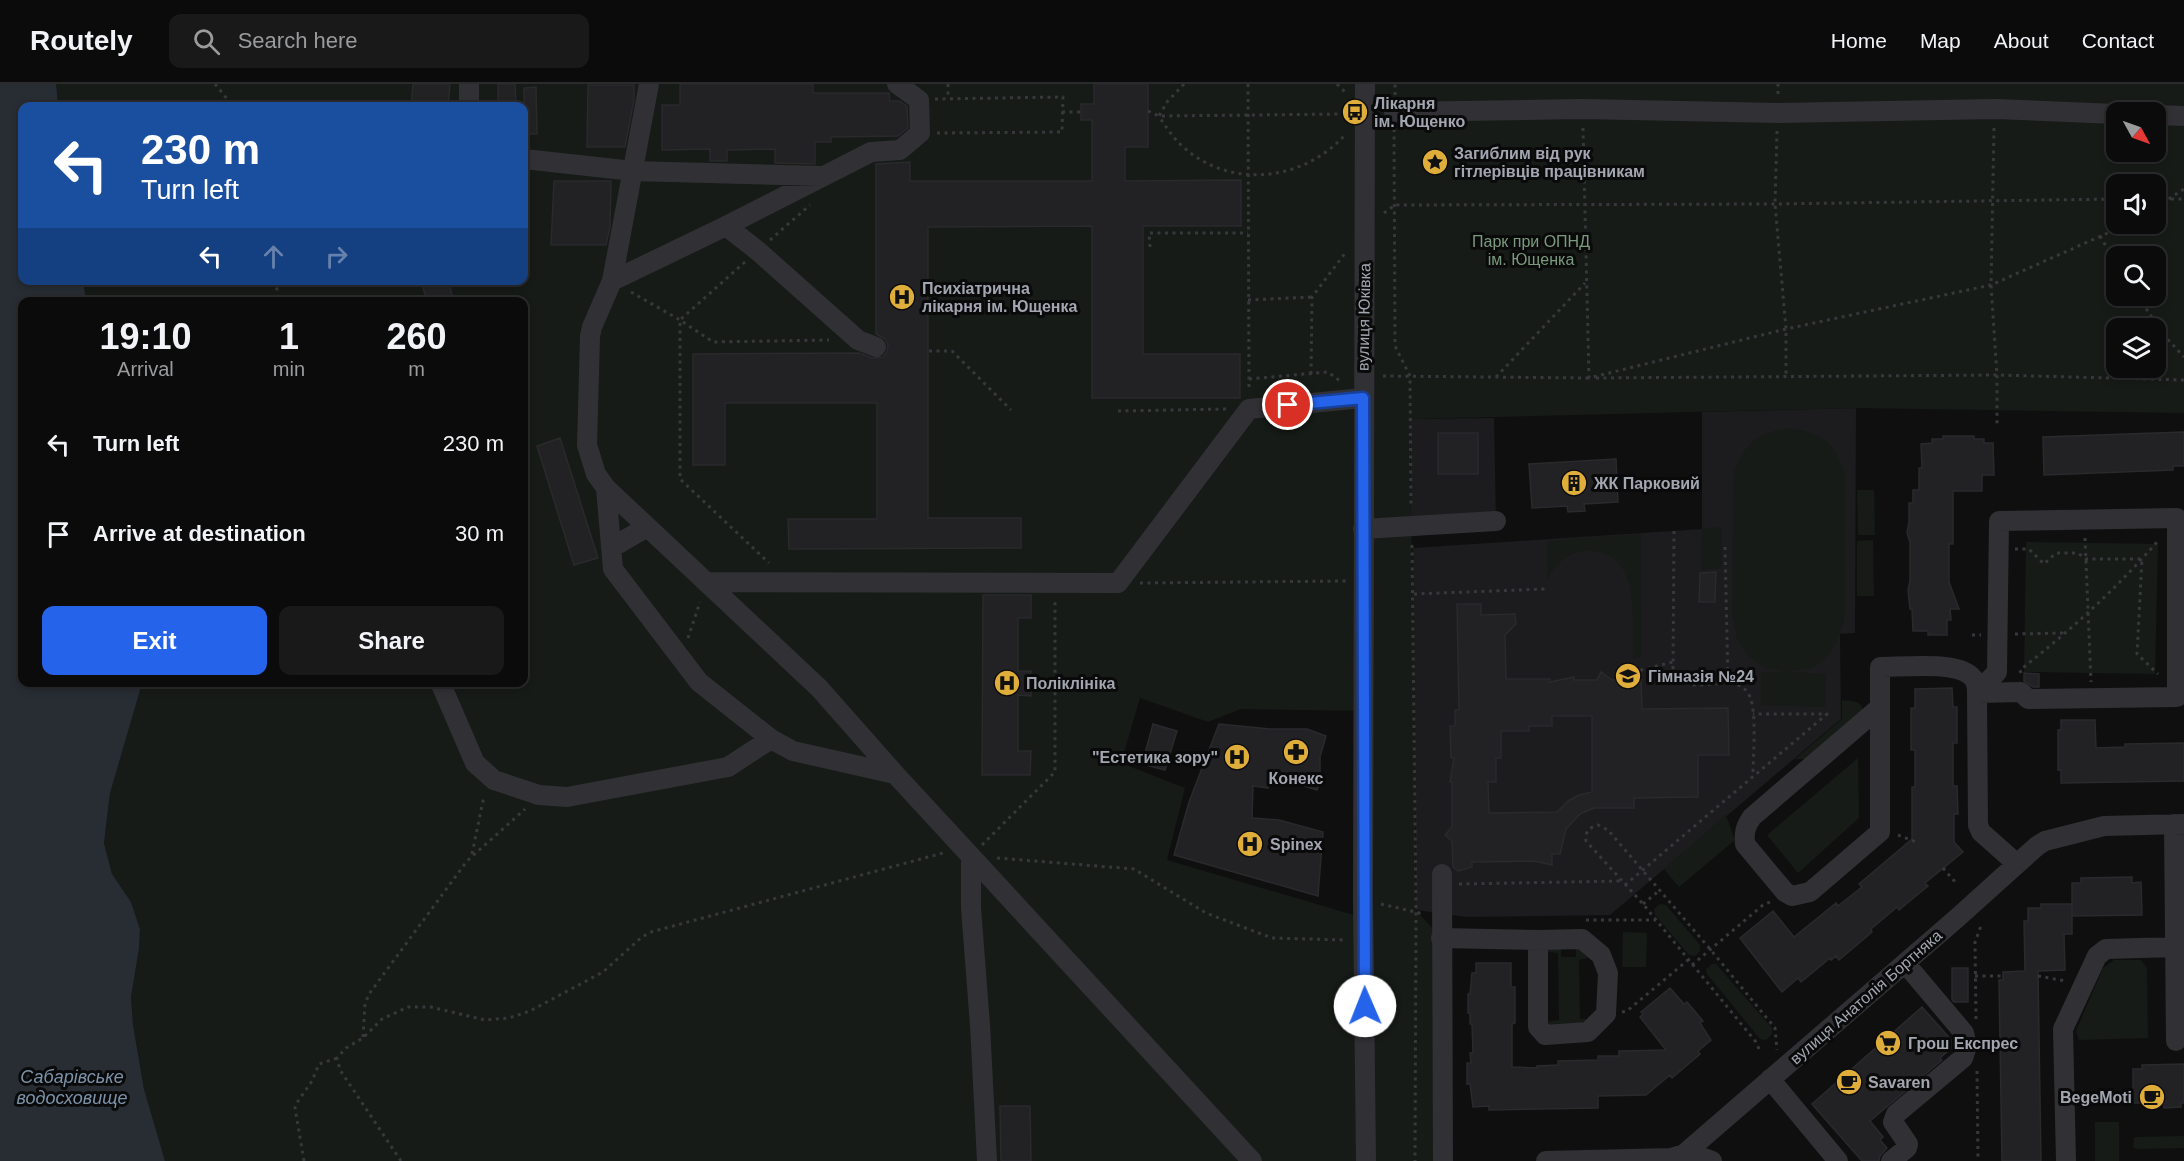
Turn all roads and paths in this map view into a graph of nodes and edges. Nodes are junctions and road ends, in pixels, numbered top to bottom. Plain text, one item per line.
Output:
1 (215, 84) edge
2 (469, 84) edge
3 (649, 84) edge
4 (897, 84) edge
5 (948, 84) edge
6 (1184, 84) edge
7 (1248, 84) edge
8 (1365, 84) edge
9 (1778, 84) edge
10 (948, 98) junction
11 (919, 100) junction
12 (230, 102) edge
13 (469, 102) edge
14 (1583, 109) junction
15 (1995, 109) junction
16 (1148, 111) dead end
17 (1062, 112) junction
18 (1081, 112) dead end
19 (1394, 112) joint
20 (1778, 113) junction
21 (1365, 114) junction
22 (2106, 114) edge
23 (1248, 115) junction
24 (2166, 115) edge
25 (1159, 116) junction
26 (2184, 116) edge
27 (920, 133) junction
28 (528, 159) edge
29 (633, 171) junction
30 (1248, 175) junction
31 (825, 176) junction
32 (2184, 189) edge
33 (2106, 199) edge
34 (2169, 199) junction
35 (2184, 199) edge
36 (1991, 201) junction
37 (2166, 201) edge
38 (1584, 204) junction
39 (1775, 204) junction
40 (810, 205) dead end
41 (1395, 205) junction
42 (726, 226) junction
43 (1365, 227) junction
44 (2106, 233) edge
45 (1248, 234) junction
46 (2100, 236) junction
47 (2106, 246) edge
48 (1150, 247) dead end
49 (758, 251) junction
50 (612, 281) junction
51 (1586, 282) junction
52 (1991, 285) junction
53 (1312, 297) junction
54 (1248, 300) junction
55 (2144, 306) edge
56 (680, 320) junction
57 (1786, 329) junction
58 (867, 344) joint
59 (929, 351) dead end
60 (2184, 357) edge
61 (1311, 374) junction
62 (1997, 375) junction
63 (1363, 376) junction
64 (1410, 376) junction
65 (1496, 377) junction
66 (1786, 377) junction
67 (1589, 378) junction
68 (1248, 379) junction
69 (2184, 380) edge
70 (1363, 398) junction
71 (1249, 409) junction
72 (1011, 410) dead end
73 (1118, 411) dead end
74 (1997, 424) dead end
75 (606, 488) junction
76 (2085, 519) junction
77 (1496, 521) dead end
78 (647, 527) junction
79 (1411, 527) junction
80 (1364, 529) junction
81 (1674, 531) dead end
82 (2177, 541) junction
83 (1725, 547) dead end
84 (611, 548) junction
85 (1998, 549) junction
86 (2086, 559) junction
87 (2142, 559) junction
88 (1364, 581) junction
89 (706, 582) junction
90 (1055, 582) junction
91 (790, 583) junction
92 (1118, 584) junction
93 (1545, 589) dead end
94 (1414, 594) junction
95 (2088, 614) junction
96 (2180, 625) edge
97 (2067, 633) junction
98 (1972, 635) dead end
99 (1997, 635) junction
100 (681, 660) junction
101 (1673, 662) junction
102 (1633, 672) dead end
103 (1728, 683) junction
104 (2177, 684) junction
105 (442, 687) edge
106 (2021, 692) junction
107 (1977, 693) junction
108 (2091, 698) junction
109 (1880, 708) junction
110 (1753, 714) junction
111 (771, 739) junction
112 (896, 774) junction
113 (488, 776) junction
114 (1753, 776) junction
115 (539, 795) junction
116 (2179, 824) edge
117 (1891, 832) dead end
118 (1916, 842) dead end
119 (967, 852) junction
120 (472, 856) junction
121 (995, 858) dead end
122 (2017, 864) junction
123 (1943, 868) dead end
124 (1643, 870) junction
125 (1442, 879) joint
126 (1622, 881) junction
127 (1956, 883) dead end
128 (1625, 885) junction
129 (1001, 889) junction
130 (1660, 890) junction
131 (1364, 900) junction
132 (1775, 901) dead end
133 (1643, 904) junction
134 (971, 908) junction
135 (1416, 910) junction
136 (1442, 929) junction
137 (1353, 940) dead end
138 (1538, 940) junction
139 (2174, 947) junction
140 (1710, 949) junction
141 (1688, 960) junction
142 (1905, 963) junction
143 (1692, 964) junction
144 (1975, 976) dead end
145 (2003, 976) dead end
146 (2038, 976) dead end
147 (2071, 982) dead end
148 (1627, 1011) junction
149 (1615, 1016) junction
150 (363, 1038) junction
151 (2176, 1041) dead end
152 (1759, 1049) dead end
153 (336, 1058) junction
154 (1776, 1075) junction
155 (1687, 1155) edge
156 (304, 1161) edge
157 (401, 1161) edge
158 (987, 1161) edge
159 (1252, 1161) edge
160 (1366, 1161) edge
161 (1415, 1161) edge
162 (1443, 1161) edge
163 (1546, 1161) edge
164 (1712, 1161) edge
165 (1838, 1161) edge
166 (1891, 1161) edge
167 (2066, 1161) edge

1 - 12 path
2 - 13 street
3 - 29 street
4 - 11 street
5 - 10 path
6 - 25 path
7 - 23 path
8 - 21 street, вулиця Юківка
9 - 20 path
10 - 11 path
10 - 17 path
11 - 27 street
14 - 19 street
14 - 20 street
14 - 38 path
15 - 20 street
15 - 22 street
15 - 36 path
16 - 25 path
17 - 18 path
17 - 27 path
19 - 41 path
20 - 39 path
21 - 23 path
21 - 30 path
21 - 43 street, вулиця Юківка
23 - 25 path
23 - 30 path
24 - 26 street
25 - 30 path
27 - 31 street
28 - 29 street
29 - 31 street
29 - 50 street
30 - 45 path
31 - 42 street
32 - 34 path
33 - 36 path
34 - 35 path
34 - 37 path
36 - 39 path
36 - 52 path
38 - 39 path
38 - 41 path
38 - 51 path
39 - 57 path
40 - 49 path
41 - 43 path
41 - 64 path
42 - 49 street
42 - 50 street
43 - 53 path
43 - 63 street, вулиця Юківка
44 - 46 path
45 - 48 path
45 - 54 path
46 - 47 path
46 - 52 path
49 - 56 path
49 - 58 street
50 - 56 path
50 - 75 street
51 - 65 path
51 - 67 path
52 - 57 path
52 - 62 path
53 - 54 path
53 - 61 path
54 - 68 path
55 - 60 path
56 - 58 path
56 - 91 path
57 - 66 path
57 - 67 path
59 - 72 path
61 - 68 path
61 - 70 path
62 - 66 path
62 - 69 path
62 - 74 path
63 - 64 path
63 - 70 street, вулиця Юківка
64 - 65 path
64 - 79 path
65 - 67 path
66 - 67 path
68 - 71 path
70 - 71 street
70 - 80 street, вулиця Юківка
71 - 73 path
71 - 92 street
75 - 78 street
75 - 84 street
76 - 82 street
76 - 85 street
76 - 86 path
77 - 79 street
78 - 84 street
78 - 89 street
79 - 80 street
79 - 94 path
80 - 88 street, вулиця Юківка
81 - 101 path
82 - 87 path
82 - 96 street
83 - 103 path
84 - 100 street
85 - 86 path
85 - 99 street
86 - 87 path
86 - 95 path
87 - 95 path
87 - 104 path
88 - 92 path
88 - 131 street, вулиця Юківка
89 - 91 street
89 - 100 path
89 - 112 street
90 - 91 street
90 - 92 street
90 - 119 path
93 - 94 path
94 - 135 path
95 - 97 path
95 - 108 path
96 - 104 street
97 - 99 path
97 - 106 path
98 - 99 path
99 - 107 street
100 - 111 street
101 - 102 path
101 - 103 path
103 - 110 path
104 - 108 street
105 - 113 street
106 - 107 street
106 - 108 street
107 - 109 street
107 - 122 street
109 - 109 street
110 - 114 path
110 - 114 path
111 - 112 street
111 - 115 street
112 - 119 street
113 - 115 street
113 - 120 path
114 - 124 path
115 - 120 path
116 - 122 street, вулиця Анатолія Бортняка
116 - 139 street
117 - 118 path
119 - 129 street
119 - 134 street
119 - 150 path
120 - 150 path
121 - 137 path
122 - 142 street, вулиця Анатолія Бортняка
123 - 127 path
124 - 126 path
124 - 128 path
124 - 130 path
125 - 126 path
125 - 136 street
126 - 128 path
128 - 133 path
129 - 134 street
129 - 159 street
130 - 133 path
130 - 140 path
131 - 135 path
131 - 160 street, вулиця Юківка
132 - 140 path
133 - 141 path
134 - 158 street
135 - 136 path
135 - 161 path
136 - 138 street
136 - 162 street
138 - 149 street
138 - 149 street
139 - 151 street
139 - 167 street
140 - 143 path
140 - 154 path
141 - 143 path
141 - 148 path
142 - 154 street, вулиця Анатолія Бортняка
142 - 166 street
143 - 152 path
144 - 145 path
146 - 147 path
148 - 149 path
148 - 149 path
150 - 153 path
153 - 156 path
153 - 157 path
154 - 155 street, вулиця Анатолія Бортняка
154 - 165 street
155 - 163 street
155 - 164 street

